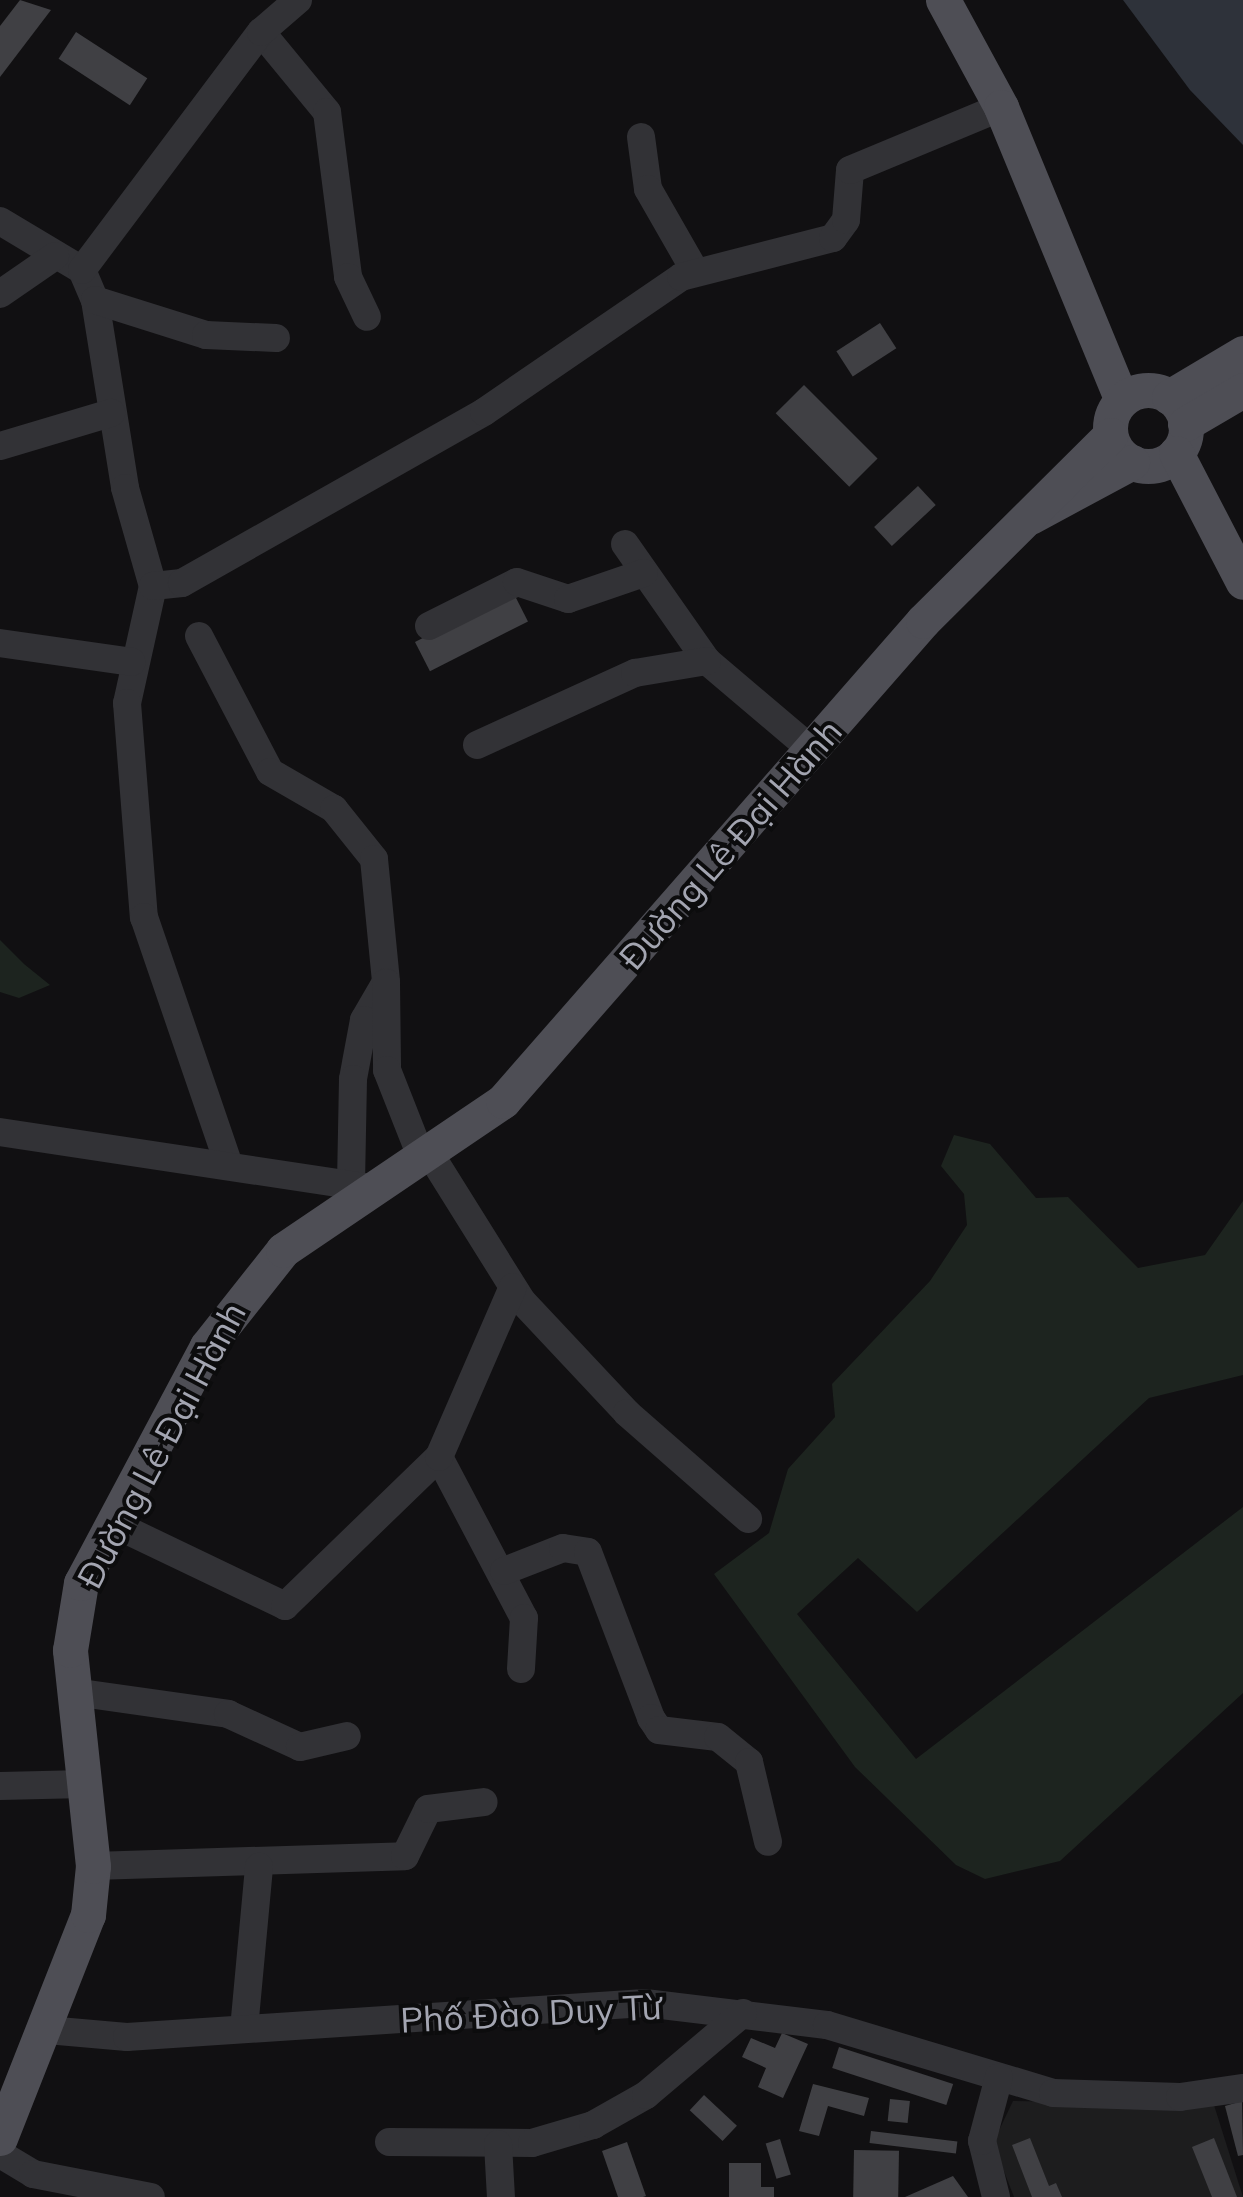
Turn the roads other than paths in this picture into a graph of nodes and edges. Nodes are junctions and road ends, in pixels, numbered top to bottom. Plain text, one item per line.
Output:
1 (298, 0) edge
2 (944, 0) edge
3 (261, 32) junction
4 (1001, 106) junction
5 (640, 138) dead end
6 (0, 221) edge
7 (55, 256) junction
8 (82, 270) junction
9 (694, 271) junction
10 (0, 294) edge
11 (95, 300) junction
12 (366, 317) dead end
13 (276, 338) dead end
14 (1243, 354) edge
15 (1243, 390) edge
16 (111, 413) junction
17 (1149, 428) junction
18 (0, 446) edge
19 (626, 544) dead end
20 (644, 573) junction
21 (1243, 582) edge
22 (153, 586) junction
23 (429, 626) dead end
24 (199, 636) dead end
25 (0, 643) edge
26 (707, 661) junction
27 (132, 662) junction
28 (477, 745) dead end
29 (812, 750) junction
30 (386, 982) junction
31 (0, 1132) edge
32 (426, 1156) junction
33 (228, 1164) junction
34 (361, 1185) junction
35 (513, 1287) junction
36 (439, 1457) junction
37 (748, 1520) dead end
38 (112, 1523) junction
39 (504, 1571) junction
40 (520, 1670) dead end
41 (74, 1692) junction
42 (347, 1736) dead end
43 (85, 1784) junction
44 (0, 1786) edge
45 (484, 1802) dead end
46 (768, 1842) dead end
47 (93, 1866) junction
48 (259, 1868) junction
49 (743, 2012) junction
50 (48, 2030) junction
51 (244, 2030) junction
52 (998, 2078) junction
53 (1243, 2088) edge
54 (0, 2138) edge
55 (389, 2142) dead end
56 (498, 2144) junction
57 (0, 2154) edge
58 (151, 2197) edge
59 (501, 2197) edge
60 (996, 2197) edge

1 - 3 street
2 - 4 main road
3 - 8 street
3 - 12 street
4 - 9 street
4 - 17 main road
5 - 9 street
6 - 7 street
7 - 8 street
7 - 10 street
8 - 11 street
9 - 22 street
11 - 13 street
11 - 16 street
14 - 17 main road, Đường Lê Đại Hành
15 - 17 main road, Đường Lê Đại Hành
16 - 18 street
16 - 22 street
17 - 21 main road
17 - 29 main road, Đường Lê Đại Hành
19 - 20 street
20 - 23 street
20 - 26 street
22 - 27 street
24 - 30 street
25 - 27 street
26 - 28 street
26 - 29 street
27 - 33 street
29 - 32 main road, Đường Lê Đại Hành
30 - 32 street
30 - 34 street
31 - 33 street
32 - 34 main road, Đường Lê Đại Hành
32 - 35 street
33 - 34 street
34 - 38 main road, Đường Lê Đại Hành
35 - 36 street
35 - 37 street
36 - 38 street
36 - 39 street
38 - 41 main road, Đường Lê Đại Hành
39 - 40 street
39 - 46 street
41 - 42 street
41 - 43 main road, Đường Lê Đại Hành
43 - 44 street
43 - 47 main road, Đường Lê Đại Hành
45 - 48 street
47 - 48 street
47 - 50 main road, Đường Lê Đại Hành
48 - 51 street
49 - 51 street, Phố Đào Duy Từ
49 - 52 street, Phố Đào Duy Từ
49 - 56 street
50 - 51 street, Phố Đào Duy Từ
50 - 54 main road, Đường Lê Đại Hành
52 - 53 street, Phố Đào Duy Từ
52 - 60 street
55 - 56 street
56 - 59 street
57 - 58 street

